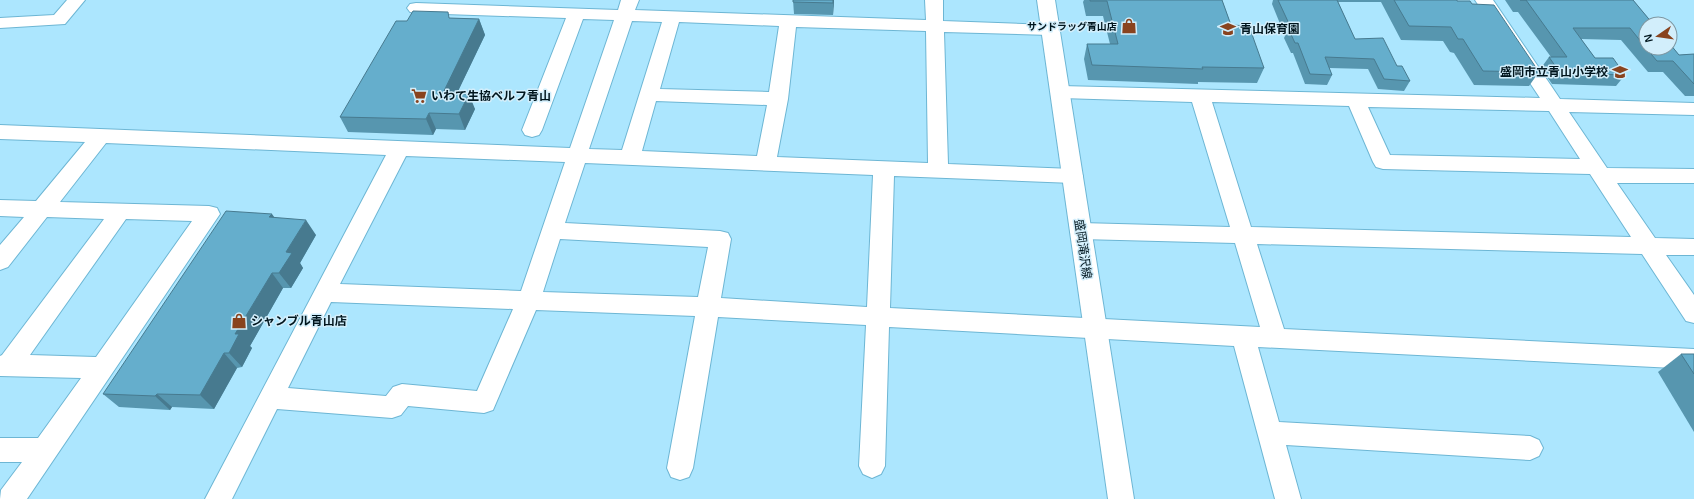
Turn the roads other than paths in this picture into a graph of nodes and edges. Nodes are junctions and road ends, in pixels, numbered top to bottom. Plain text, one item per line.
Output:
1 (76, 0) edge
2 (934, 0) edge
3 (1046, 0) edge
4 (1484, 0) edge
5 (416, 8) dead end
6 (628, 8) edge
7 (576, 14) junction
8 (672, 17) junction
9 (788, 21) junction
10 (0, 23) edge
11 (935, 26) junction
12 (1050, 30) junction
13 (1061, 92) junction
14 (649, 95) junction
15 (1200, 96) junction
16 (778, 99) junction
17 (1356, 100) junction
18 (1555, 106) junction
19 (1694, 109) edge
20 (532, 130) dead end
21 (0, 132) edge
22 (101, 136) junction
23 (399, 149) junction
24 (578, 156) junction
25 (630, 158) junction
26 (766, 164) junction
27 (884, 169) junction
28 (938, 171) junction
29 (1599, 171) junction
30 (1073, 176) junction
31 (1694, 176) edge
32 (0, 208) edge
33 (42, 210) junction
34 (121, 212) junction
35 (552, 230) junction
36 (1081, 231) junction
37 (1243, 235) junction
38 (1649, 246) junction
39 (1694, 247) edge
40 (0, 261) edge
41 (324, 293) junction
42 (529, 300) junction
43 (709, 307) junction
44 (1694, 314) edge
45 (878, 317) junction
46 (1095, 329) junction
47 (1243, 336) junction
48 (1275, 338) junction
49 (1694, 359) edge
50 (5, 366) edge
51 (102, 368) junction
52 (270, 398) junction
53 (1270, 433) junction
54 (1530, 448) dead end
55 (0, 450) edge
56 (45, 450) junction
57 (872, 466) dead end
58 (680, 468) dead end
59 (12, 499) edge
60 (218, 499) edge
61 (1121, 499) edge
62 (1288, 499) edge

1 - 10 street
2 - 11 street
3 - 12 street, 盛岡滝沢線
4 - 18 street
5 - 7 street
6 - 7 street
6 - 8 street
6 - 24 street
7 - 20 street
8 - 9 street
8 - 14 street
9 - 11 street
9 - 16 street
11 - 12 street
11 - 28 street
12 - 13 street, 盛岡滝沢線
13 - 15 street
13 - 30 street, 盛岡滝沢線
14 - 16 street
14 - 25 street
15 - 17 street
15 - 37 street
16 - 26 street
17 - 18 street
17 - 29 street
18 - 19 street
18 - 29 street
21 - 22 street
22 - 23 street
22 - 33 street
23 - 24 street
23 - 41 street
24 - 25 street
24 - 35 street
25 - 26 street
26 - 27 street
27 - 28 street
27 - 45 street
28 - 30 street
29 - 31 street
29 - 38 street
30 - 36 street, 盛岡滝沢線
32 - 33 street
33 - 34 street
33 - 40 street
34 - 50 street
34 - 51 street
35 - 42 street
35 - 43 street
36 - 37 street
36 - 46 street, 盛岡滝沢線
37 - 38 street
37 - 48 street
38 - 39 street
38 - 44 street
41 - 42 street
41 - 52 street
42 - 43 street
42 - 52 street
43 - 45 street
43 - 58 street
45 - 46 street
45 - 57 street
46 - 47 street
46 - 61 street, 盛岡滝沢線
47 - 48 street
47 - 53 street
48 - 49 street
50 - 51 street
51 - 56 street
52 - 60 street
53 - 54 street
53 - 62 street
55 - 56 street
56 - 59 street

